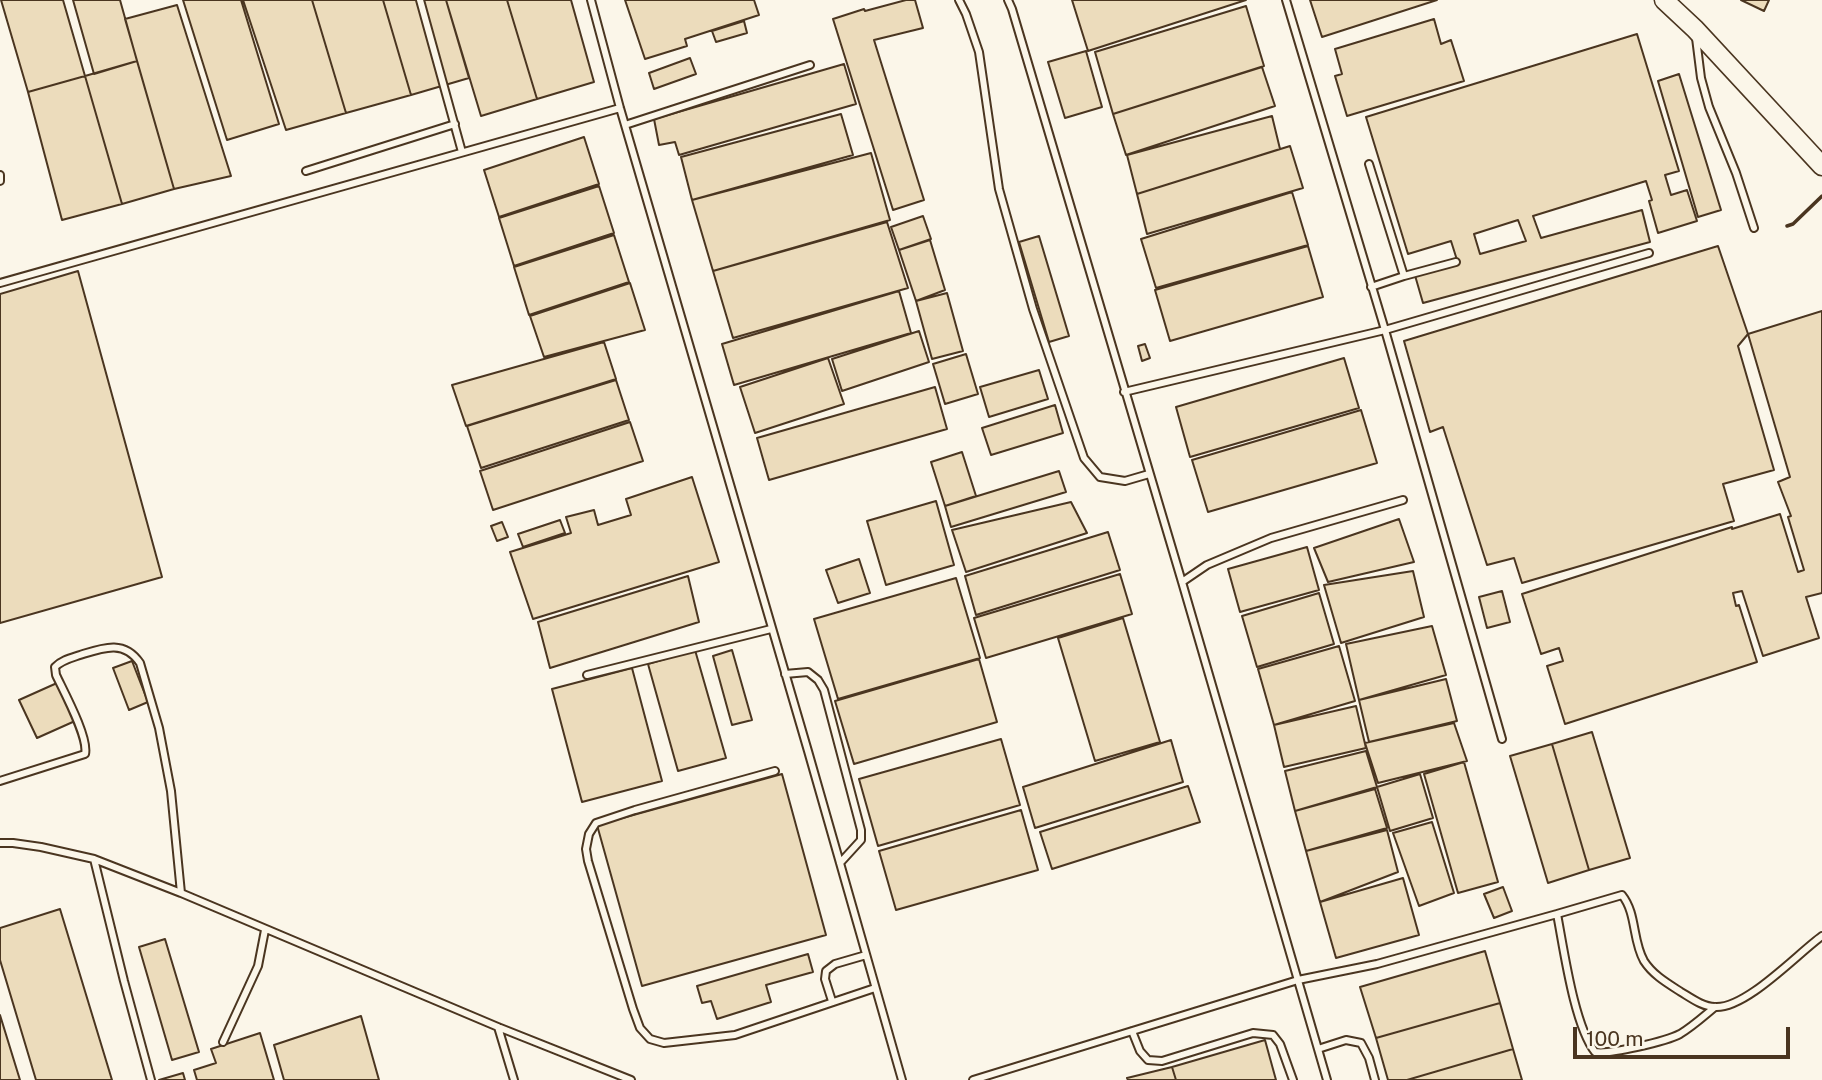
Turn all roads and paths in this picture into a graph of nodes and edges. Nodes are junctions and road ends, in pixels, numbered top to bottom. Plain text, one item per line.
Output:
1 (420, 0) edge
2 (590, 0) edge
3 (959, 0) edge
4 (1008, 0) edge
5 (1286, 0) edge
6 (1664, 0) edge
7 (1695, 29) junction
8 (810, 65) dead end
9 (620, 108) junction
10 (455, 124) junction
11 (625, 125) junction
12 (462, 152) junction
13 (1369, 164) dead end
14 (1822, 166) edge
15 (306, 171) dead end
16 (0, 175) edge
17 (0, 181) edge
18 (1754, 228) dead end
19 (1649, 253) dead end
20 (1456, 262) dead end
21 (1405, 276) junction
22 (0, 283) edge
23 (1371, 287) junction
24 (1385, 330) junction
25 (1124, 392) junction
26 (1149, 474) junction
27 (1403, 500) dead end
28 (1182, 582) junction
29 (771, 629) junction
30 (785, 674) junction
31 (587, 675) dead end
32 (1502, 739) dead end
33 (775, 771) dead end
34 (0, 781) edge
35 (0, 843) edge
36 (94, 859) junction
37 (840, 863) junction
38 (181, 893) junction
39 (1557, 914) junction
40 (265, 930) junction
41 (1822, 936) edge
42 (866, 955) junction
43 (1297, 980) junction
44 (875, 988) junction
45 (832, 1002) junction
46 (1715, 1007) junction
47 (498, 1027) junction
48 (1132, 1031) junction
49 (223, 1042) dead end
50 (1318, 1049) junction
51 (151, 1080) edge
52 (514, 1080) edge
53 (631, 1080) edge
54 (902, 1080) edge
55 (973, 1080) edge
56 (1293, 1080) edge
57 (1326, 1080) edge
58 (1375, 1080) edge

1 - 10 lane
2 - 9 lane
3 - 26 lane
4 - 25 lane
5 - 23 lane
6 - 7 main road
7 - 14 main road
7 - 18 lane
8 - 11 lane
9 - 11 lane
9 - 12 lane
10 - 12 lane
10 - 15 lane
11 - 29 lane
12 - 22 lane
13 - 21 lane
16 - 17 lane
19 - 24 lane
20 - 21 lane
21 - 23 lane
23 - 24 lane
24 - 25 lane
24 - 32 lane
25 - 26 lane
26 - 28 lane
27 - 28 lane
28 - 43 lane
29 - 30 lane
29 - 31 lane
30 - 37 lane
30 - 37 lane
33 - 45 lane
34 - 38 lane
35 - 36 lane
36 - 38 lane
36 - 51 lane
37 - 42 lane
38 - 40 lane
39 - 43 lane
39 - 46 lane
39 - 46 lane
40 - 47 lane
40 - 49 lane
41 - 46 lane
42 - 44 lane
42 - 45 lane
43 - 48 lane
43 - 50 lane
44 - 45 lane
44 - 54 lane
47 - 52 lane
47 - 53 lane
48 - 55 lane
48 - 56 lane
50 - 57 lane
50 - 58 lane

